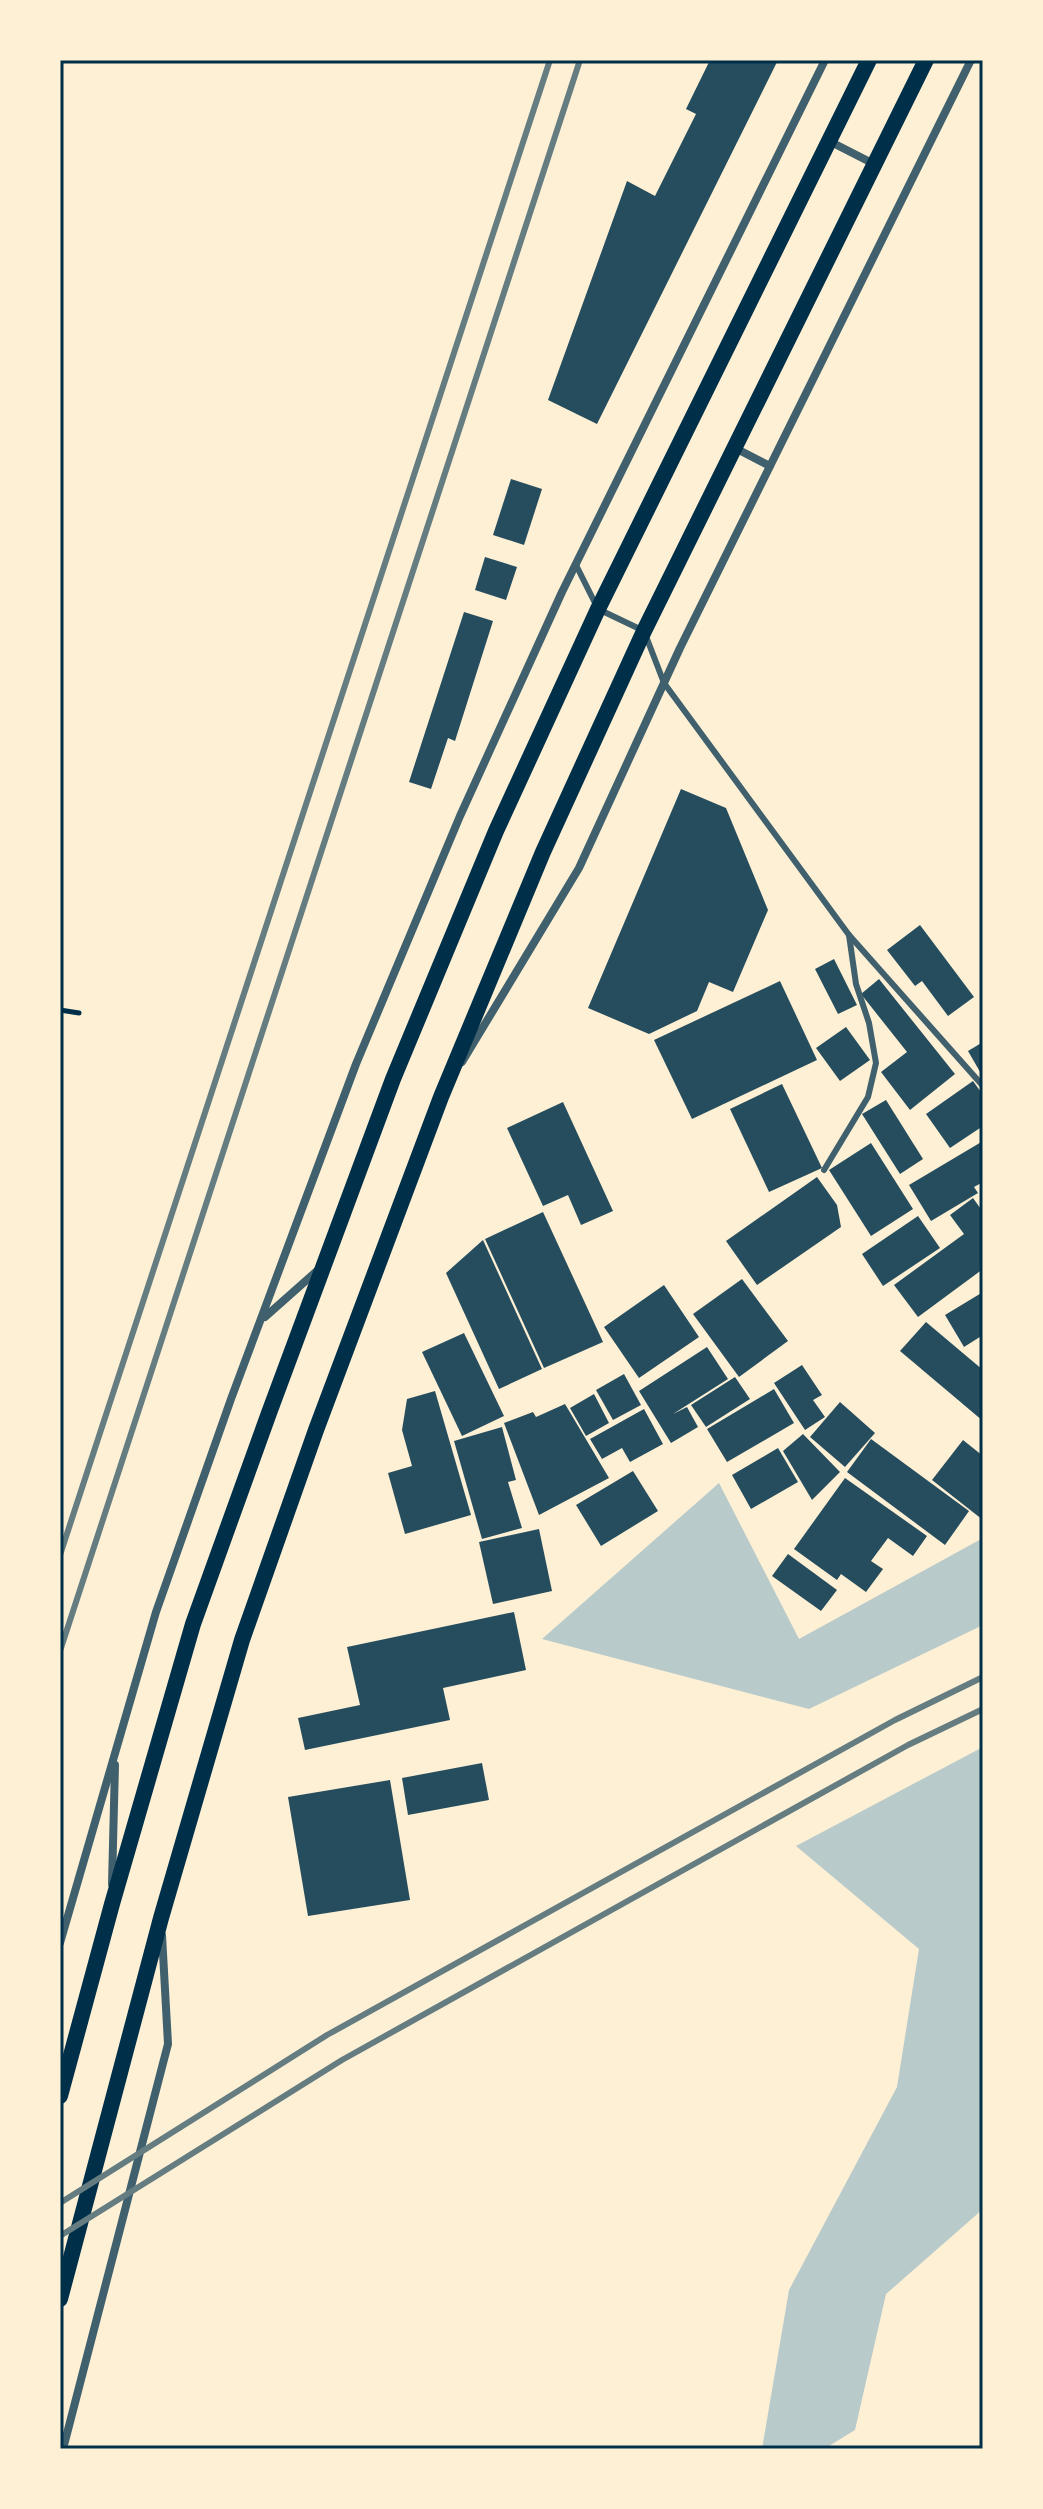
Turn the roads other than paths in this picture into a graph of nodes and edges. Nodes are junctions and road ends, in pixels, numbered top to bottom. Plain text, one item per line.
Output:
1 (825, 60) edge
2 (869, 60) edge
3 (926, 60) edge
4 (971, 60) edge
5 (829, 141) junction
6 (874, 165) junction
7 (734, 448) junction
8 (770, 466) junction
9 (576, 565) junction
10 (598, 609) junction
11 (644, 631) junction
12 (664, 683) junction
13 (849, 935) junction
14 (983, 1086) edge
15 (441, 1097) junction
16 (824, 1170) dead end
17 (324, 1264) junction
18 (261, 1319) junction
19 (115, 1753) junction
20 (112, 1904) junction
21 (161, 1918) junction
22 (60, 1943) edge
23 (60, 2096) edge
24 (60, 2299) edge
25 (63, 2449) edge

1 - 9 street
2 - 5 main road
3 - 6 main road
4 - 8 street
5 - 6 street
5 - 10 main road
6 - 7 main road
7 - 8 street
7 - 11 main road
8 - 12 street
9 - 10 lane
9 - 18 street
10 - 11 lane
10 - 17 main road
11 - 12 lane
11 - 15 main road
12 - 13 lane
12 - 15 street
13 - 14 lane
13 - 16 lane
15 - 21 main road
17 - 18 street
17 - 20 main road
18 - 19 street
19 - 20 street
19 - 22 street
20 - 23 main road
21 - 24 main road
21 - 25 street

